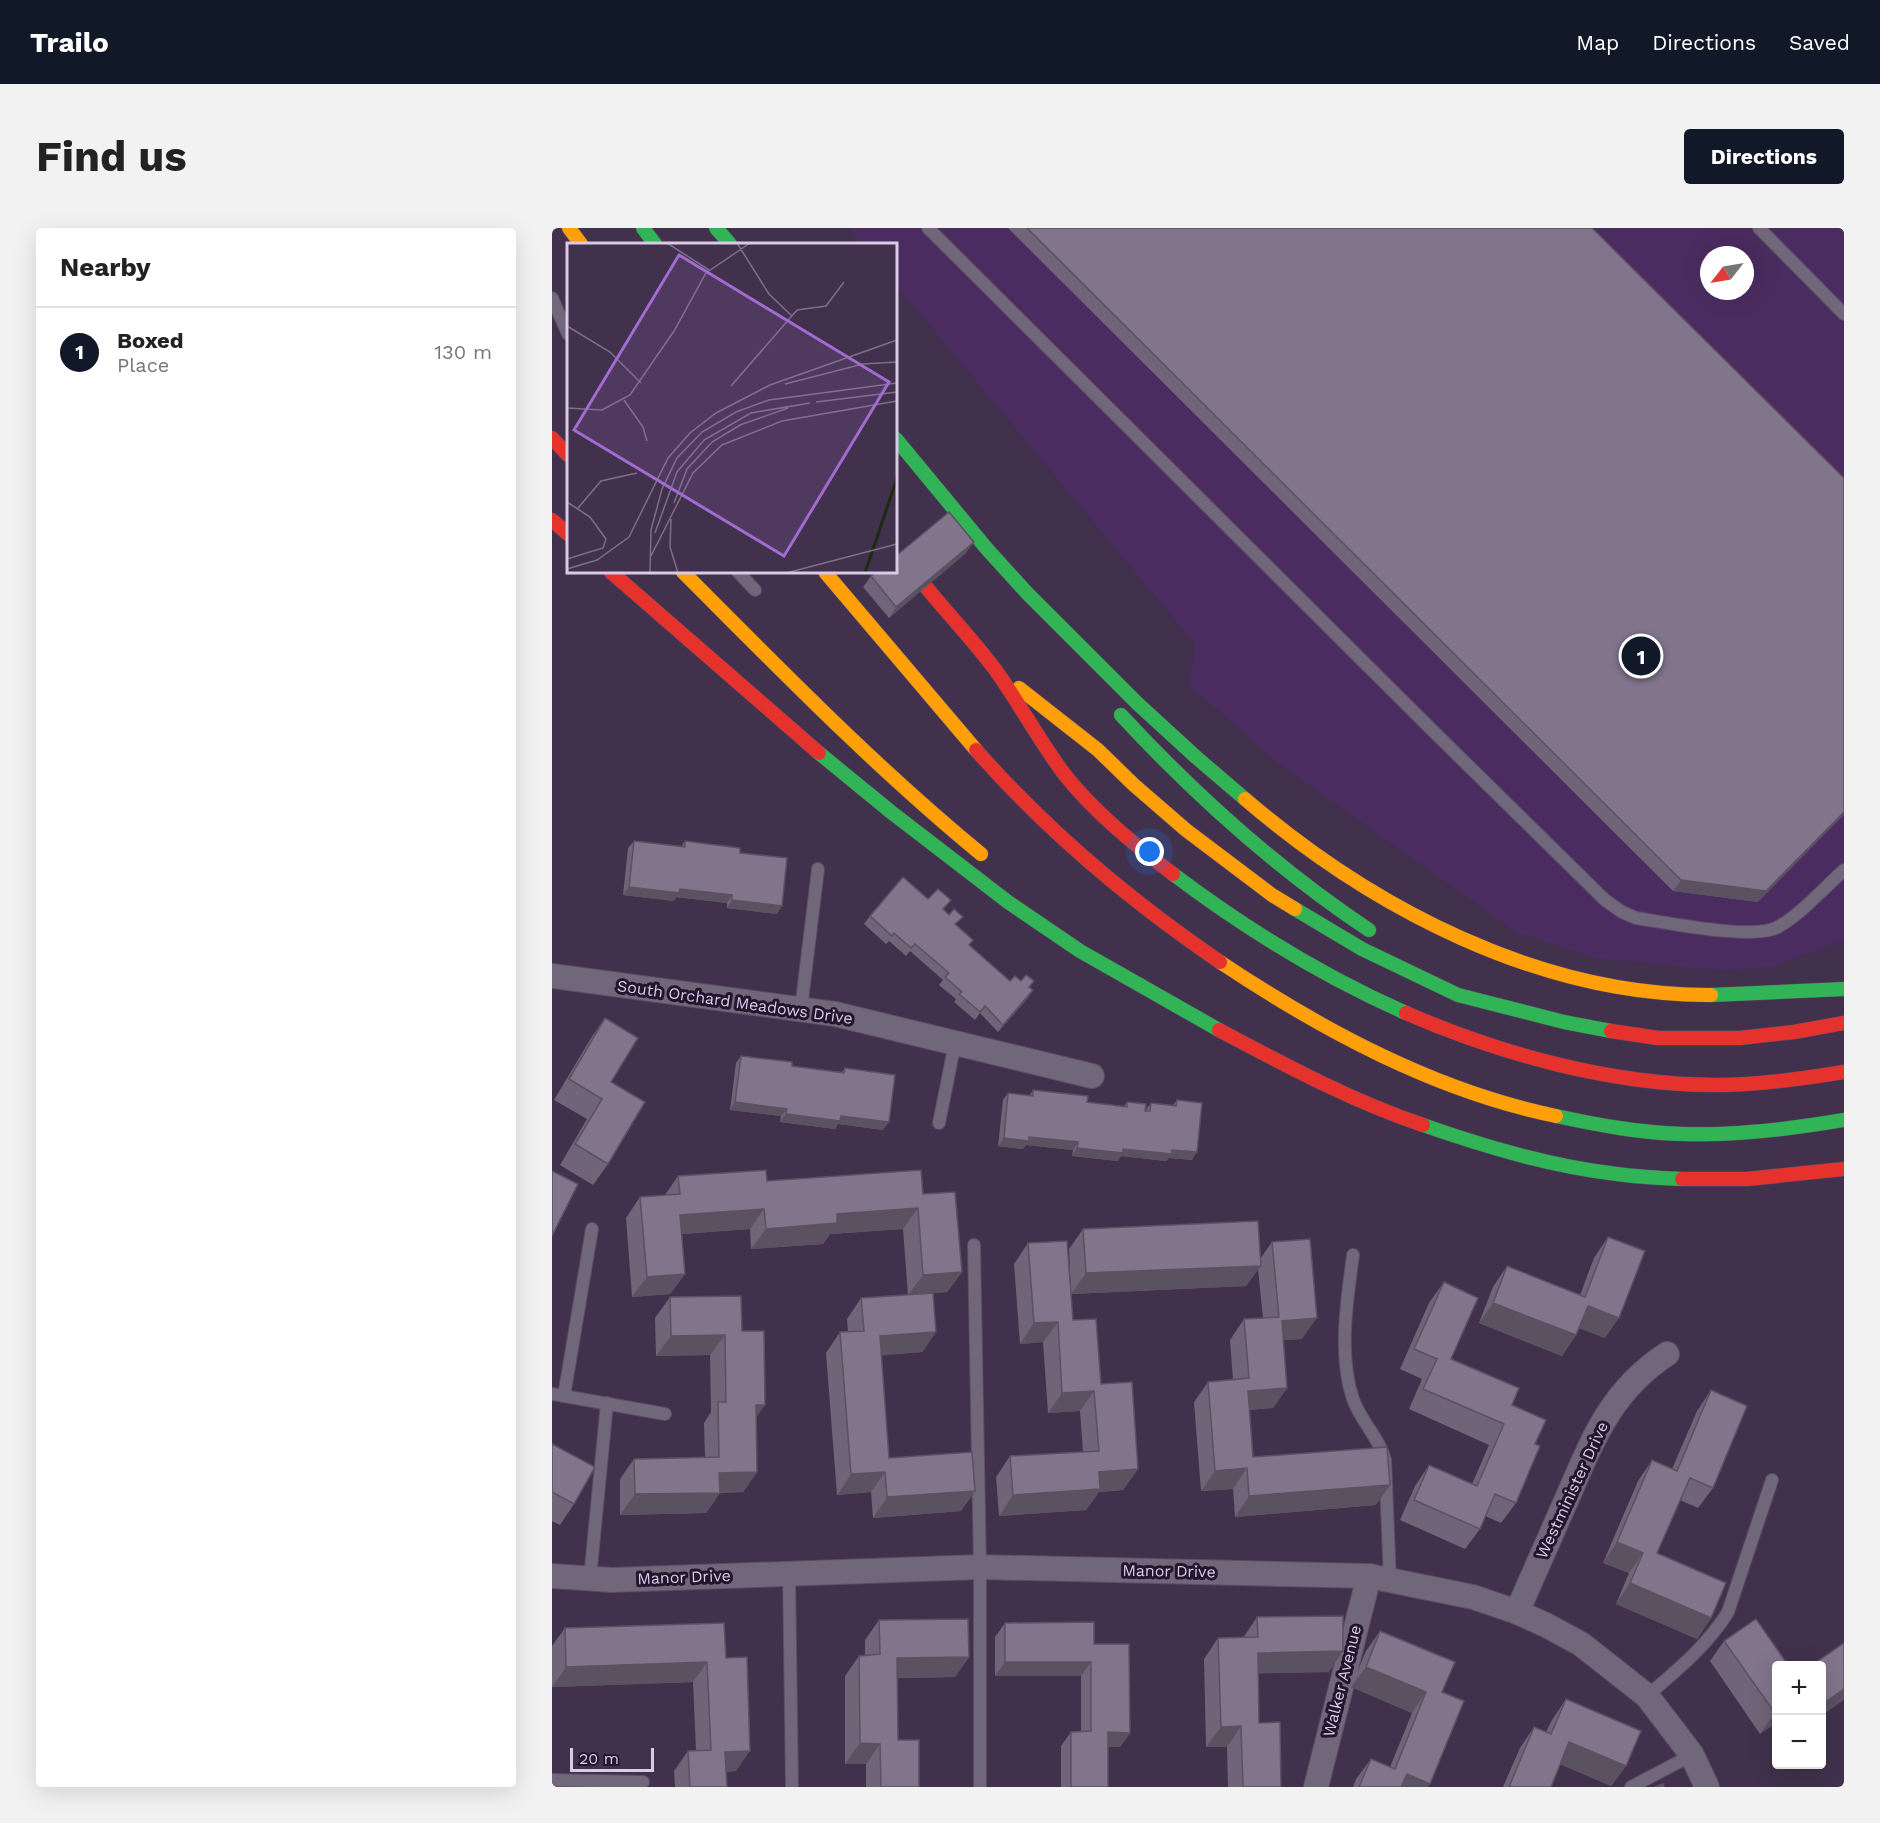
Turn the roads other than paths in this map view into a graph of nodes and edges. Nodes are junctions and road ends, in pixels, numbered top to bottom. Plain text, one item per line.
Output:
1 (569, 228) edge
2 (643, 228) edge
3 (716, 228) edge
4 (928, 228) edge
5 (1759, 228) edge
6 (580, 243) edge
7 (654, 243) edge
8 (729, 243) edge
9 (552, 298) edge
10 (1844, 314) edge
11 (567, 332) edge
12 (552, 438) edge
13 (897, 440) edge
14 (567, 454) edge
15 (552, 520) edge
16 (567, 533) edge
17 (612, 573) edge
18 (684, 573) edge
19 (739, 573) edge
20 (826, 573) edge
21 (1018, 583) junction
22 (926, 587) edge
23 (755, 590) dead end
24 (1070, 655) dead end
25 (994, 668) junction
26 (1112, 704) dead end
27 (989, 861) dead end
28 (818, 869) dead end
29 (1844, 870) edge
30 (1385, 940) dead end
31 (1091, 941) dead end
32 (552, 976) edge
33 (1479, 987) dead end
34 (1844, 989) edge
35 (1152, 990) junction
36 (801, 1009) junction
37 (1539, 1015) junction
38 (1844, 1023) edge
39 (955, 1043) junction
40 (1844, 1072) edge
41 (1092, 1076) dead end
42 (1844, 1120) edge
43 (939, 1123) dead end
44 (1844, 1169) edge
45 (592, 1229) dead end
46 (974, 1245) dead end
47 (1353, 1255) dead end
48 (1667, 1354) dead end
49 (558, 1395) edge
50 (607, 1403) junction
51 (665, 1414) dead end
52 (1772, 1480) dead end
53 (980, 1567) junction
54 (789, 1572) junction
55 (552, 1576) edge
56 (590, 1578) junction
57 (1379, 1578) junction
58 (1517, 1612) junction
59 (1647, 1696) junction
60 (1692, 1755) junction
61 (552, 1780) edge
62 (644, 1782) dead end
63 (792, 1787) edge
64 (981, 1787) edge
65 (1316, 1787) edge
66 (1631, 1787) edge
67 (1707, 1787) edge

1 - 6 highway
2 - 7 highway
3 - 8 highway
4 - 29 lane
5 - 10 lane
9 - 11 lane
12 - 14 highway
13 - 21 highway
15 - 16 highway
17 - 35 highway
18 - 27 highway
19 - 23 lane
20 - 42 highway
21 - 24 highway
21 - 34 highway
22 - 25 highway
25 - 37 highway
25 - 40 highway
26 - 30 highway
28 - 36 lane
31 - 35 highway
32 - 36 street, South Orchard Meadows Drive
33 - 37 highway
35 - 44 highway
36 - 39 street, South Orchard Meadows Drive
37 - 38 highway
39 - 41 street, South Orchard Meadows Drive
39 - 43 lane
45 - 49 lane
46 - 53 lane
47 - 57 lane
48 - 58 street, Westminister Drive
49 - 50 lane
50 - 51 lane
50 - 56 lane
52 - 59 lane
53 - 54 street, Manor Drive
53 - 57 street, Manor Drive
53 - 64 lane
54 - 56 street, Manor Drive
54 - 63 lane
55 - 56 street, Manor Drive
57 - 58 street, Manor Drive
57 - 65 street, Walker Avenue
58 - 59 street, Manor Drive
59 - 60 street, Manor Drive
60 - 66 lane
60 - 67 street, Manor Drive
61 - 62 lane

